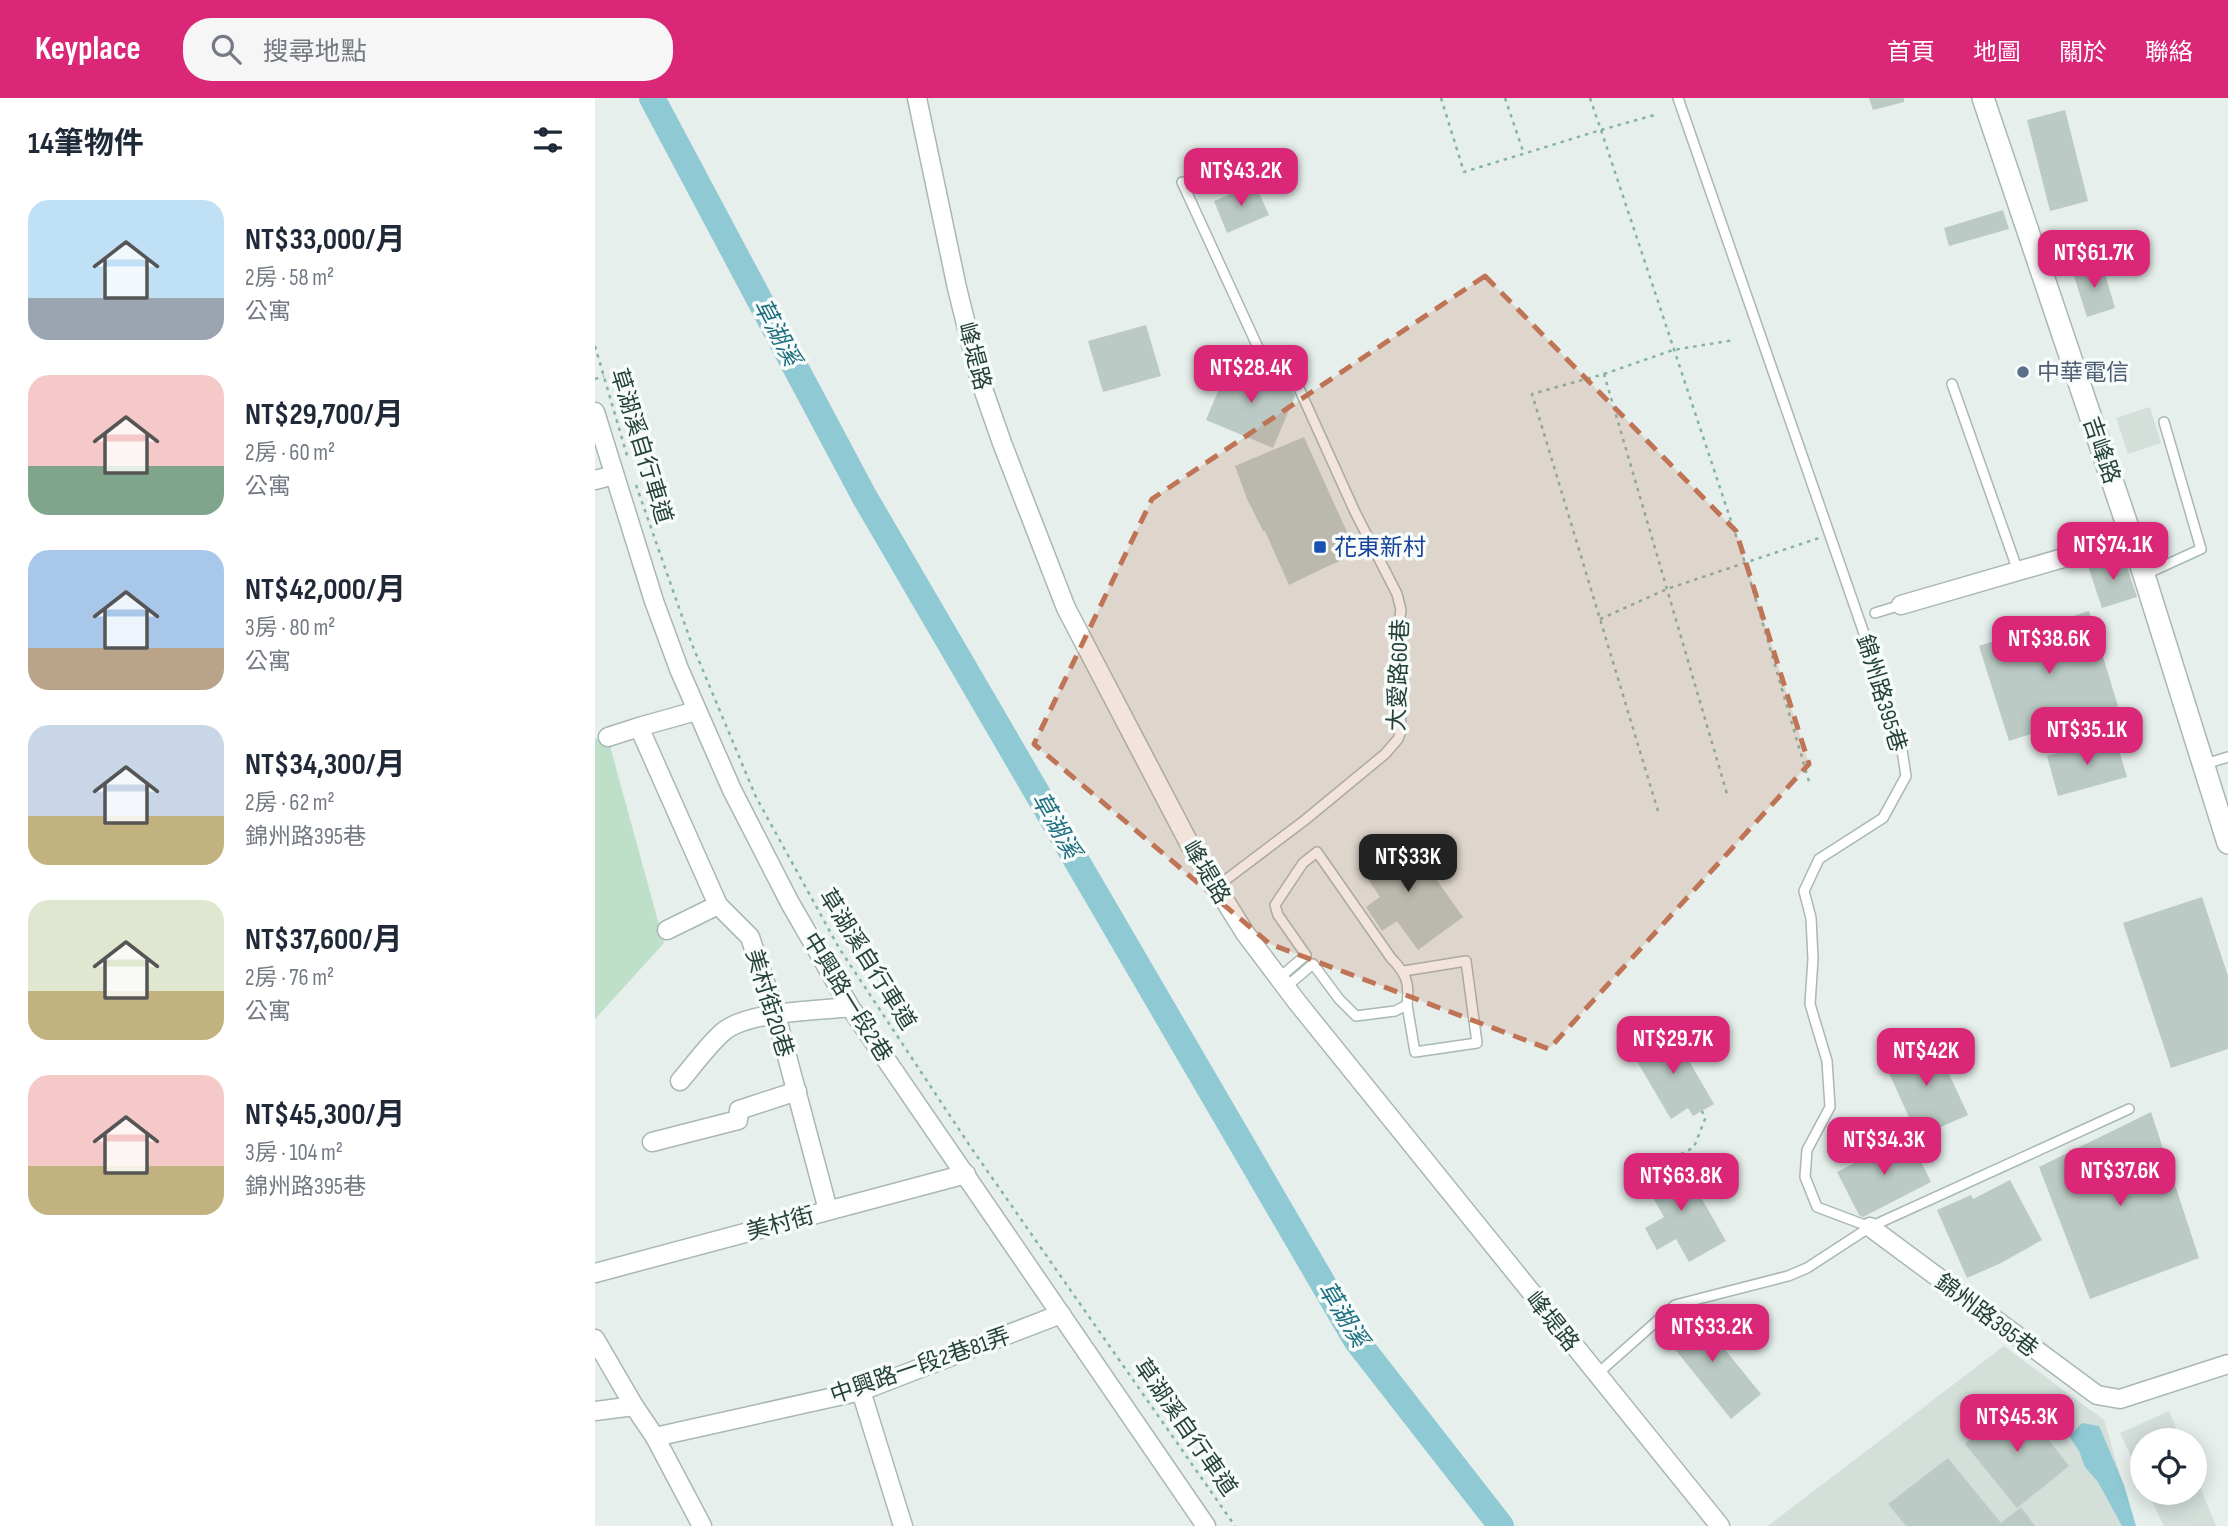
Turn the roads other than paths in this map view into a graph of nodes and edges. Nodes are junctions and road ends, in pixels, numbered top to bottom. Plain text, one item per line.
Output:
1 (917, 98) edge
2 (1678, 98) edge
3 (1983, 98) edge
4 (1182, 182) dead end
5 (1952, 384) dead end
6 (595, 412) edge
7 (2164, 422) dead end
8 (614, 475) junction
9 (595, 480) edge
10 (2132, 538) junction
11 (2018, 571) junction
12 (2144, 575) junction
13 (1901, 604) joint
14 (1875, 613) dead end
15 (696, 711) junction
16 (639, 727) junction
17 (608, 737) dead end
18 (2228, 757) edge
19 (2203, 764) junction
20 (2228, 843) edge
21 (1215, 888) junction
22 (718, 905) junction
23 (667, 930) dead end
24 (1404, 971) junction
25 (1282, 982) junction
26 (1407, 1005) junction
27 (850, 1007) junction
28 (776, 1015) junction
29 (680, 1081) dead end
30 (797, 1091) junction
31 (2129, 1109) dead end
32 (652, 1142) dead end
33 (966, 1174) junction
34 (828, 1210) junction
35 (1870, 1227) junction
36 (595, 1273) edge
37 (1061, 1314) junction
38 (595, 1339) edge
39 (2228, 1364) edge
40 (1596, 1374) junction
41 (861, 1391) junction
42 (633, 1406) junction
43 (595, 1411) edge
44 (655, 1437) junction
45 (702, 1526) edge
46 (902, 1526) edge
47 (1206, 1526) edge
48 (1720, 1526) edge

1 - 21 street, 峰堤路
2 - 35 lane, 錦州路395巷
3 - 10 street, 吉峰路
4 - 21 lane, 大愛路60巷
5 - 11 lane
6 - 8 street, 中興路一段2巷
7 - 12 lane
8 - 9 street
8 - 15 street, 中興路一段2巷
10 - 11 street
10 - 12 street, 吉峰路
11 - 13 street
12 - 19 street, 吉峰路
13 - 14 lane
15 - 16 street
15 - 27 street, 中興路一段2巷
16 - 17 street
16 - 22 street, 美村街20巷
18 - 19 lane
19 - 20 street, 吉峰路
21 - 25 street, 峰堤路
22 - 23 street
22 - 28 street, 美村街20巷
24 - 25 lane
24 - 26 lane
24 - 26 lane
25 - 26 lane
25 - 40 street, 峰堤路
27 - 28 street
27 - 33 street, 中興路一段2巷
28 - 29 street
28 - 30 street, 美村街20巷
30 - 32 street
30 - 34 street, 美村街20巷
31 - 35 lane
33 - 34 street, 美村街
33 - 37 street, 中興路一段2巷
34 - 36 street, 美村街
35 - 39 street, 錦州路395巷
35 - 40 lane
37 - 41 street, 中興路一段2巷81弄
37 - 47 street, 中興路一段2巷
38 - 42 street
40 - 48 street, 峰堤路
41 - 44 street, 中興路一段2巷81弄
41 - 46 street
42 - 43 street
42 - 44 street
44 - 45 street

